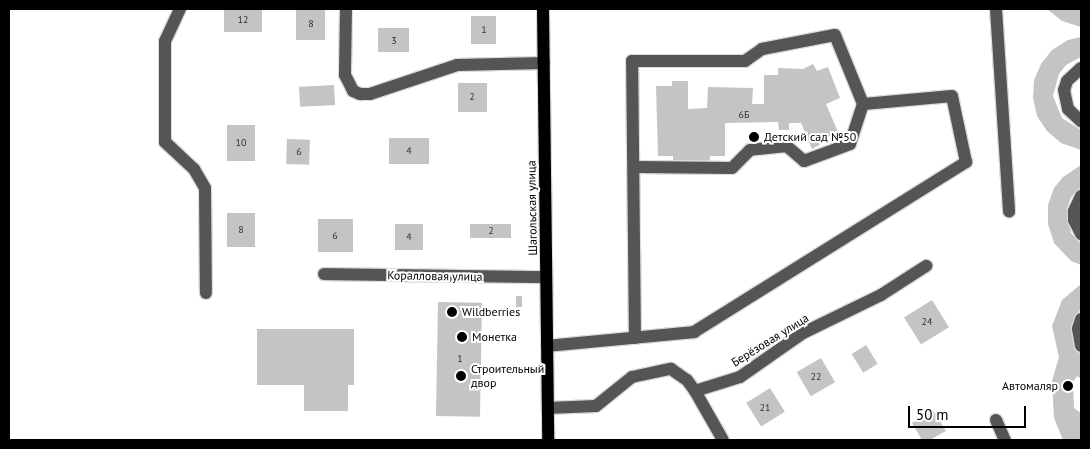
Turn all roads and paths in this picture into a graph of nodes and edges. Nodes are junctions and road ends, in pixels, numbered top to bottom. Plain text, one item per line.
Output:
1 (180, 9) edge
2 (346, 9) edge
3 (543, 9) edge
4 (996, 9) edge
5 (544, 63) junction
6 (1081, 68) edge
7 (863, 104) junction
8 (1081, 121) edge
9 (635, 167) junction
10 (1081, 196) edge
11 (1009, 212) dead end
12 (1081, 234) edge
13 (926, 266) dead end
14 (324, 274) dead end
15 (546, 277) junction
16 (206, 293) dead end
17 (1081, 319) edge
18 (635, 338) junction
19 (547, 346) junction
20 (1081, 346) edge
21 (695, 391) junction
22 (548, 408) junction
23 (996, 420) dead end
24 (548, 440) edge
25 (722, 440) edge
26 (1005, 440) edge

1 - 16 street
2 - 5 street
3 - 5 main road, Шагольская улица
4 - 11 street
5 - 15 main road, Шагольская улица
6 - 8 street
7 - 9 street
7 - 9 street
7 - 18 street
9 - 18 street
10 - 12 street
13 - 21 street, Берёзовая улица
14 - 15 street, Коралловая улица
15 - 19 main road, Шагольская улица
17 - 20 street
18 - 19 street
19 - 22 main road, Шагольская улица
21 - 22 street
21 - 25 street
22 - 24 main road
23 - 26 street

